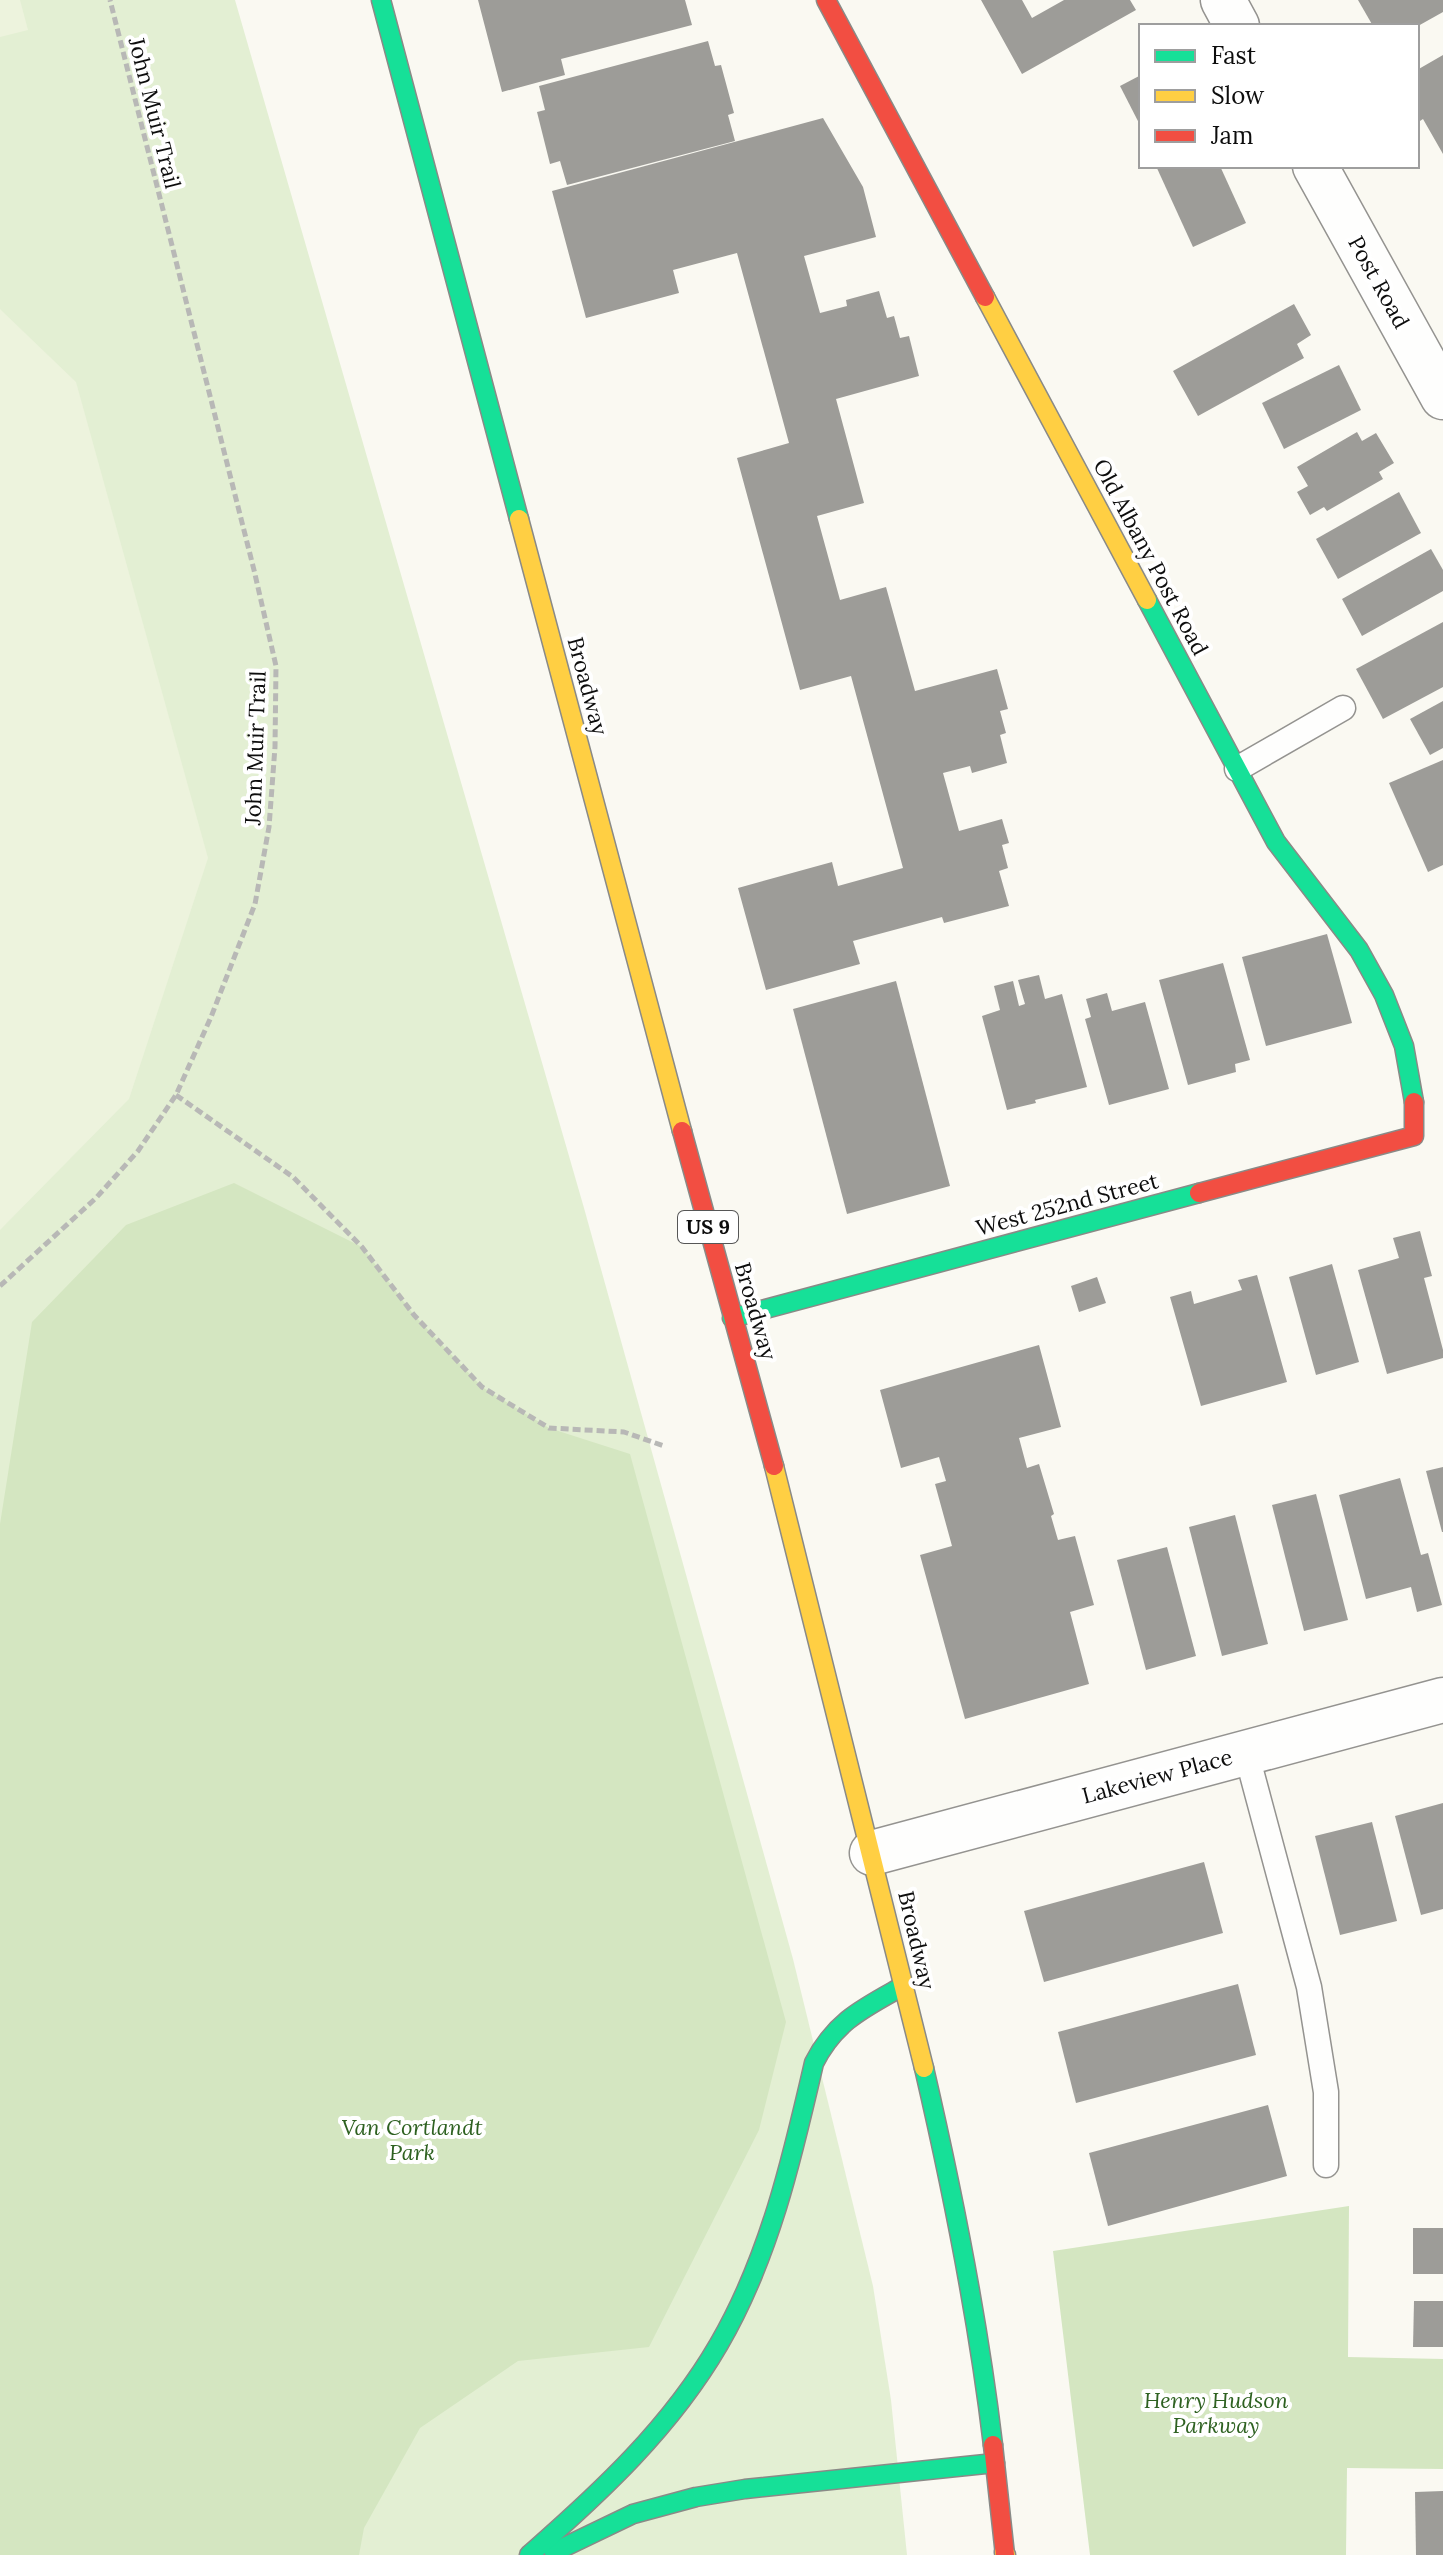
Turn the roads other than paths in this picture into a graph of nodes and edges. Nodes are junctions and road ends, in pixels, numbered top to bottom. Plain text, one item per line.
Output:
1 (381, 0) edge
2 (826, 0) edge
3 (1223, 0) edge
4 (1236, 24) edge
5 (1316, 168) edge
6 (1443, 397) edge
7 (1343, 708) dead end
8 (1237, 769) junction
9 (1414, 1136) joint
10 (732, 1318) junction
11 (1443, 1700) edge
12 (1246, 1752) junction
13 (872, 1853) junction
14 (903, 1986) junction
15 (1326, 2165) dead end
16 (995, 2463) junction
17 (1005, 2554) edge
18 (529, 2555) edge
19 (548, 2555) edge

1 - 10 main road, Broadway / US 9
2 - 8 main road, Old Albany Post Road
3 - 4 street
5 - 6 street, Post Road
7 - 8 lane
8 - 9 main road, Old Albany Post Road
9 - 10 main road, West 252nd Street
10 - 13 main road, Broadway / US 9
11 - 12 street, Lakeview Place
12 - 13 street, Lakeview Place
12 - 15 lane
13 - 14 main road, Broadway / US 9
14 - 16 main road, Broadway / US 9
14 - 18 main road
16 - 17 main road, Broadway / US 9
16 - 19 main road

